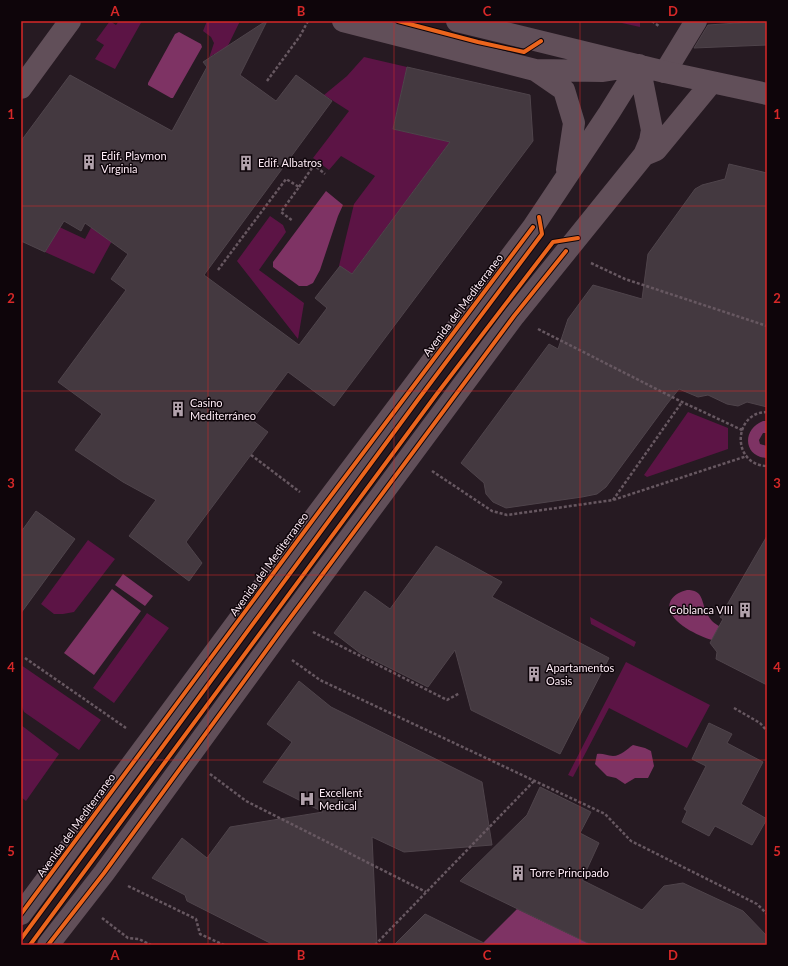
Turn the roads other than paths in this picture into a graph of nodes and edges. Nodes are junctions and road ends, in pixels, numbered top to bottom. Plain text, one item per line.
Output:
1 (70, 21) edge
2 (343, 21) edge
3 (458, 21) edge
4 (696, 21) edge
5 (639, 65) junction
6 (535, 70) junction
7 (665, 72) junction
8 (712, 82) junction
9 (21, 88) edge
10 (767, 94) edge
11 (609, 113) junction
12 (649, 114) junction
13 (644, 155) junction
14 (565, 177) junction
15 (21, 914) edge
16 (48, 945) edge

1 - 9 street
2 - 6 street
3 - 5 street
4 - 7 street
5 - 6 street
5 - 7 street
5 - 11 street, Avenida del Mediterraneo
5 - 12 street
6 - 14 street
7 - 8 street
8 - 10 street
8 - 13 street
11 - 12 street
11 - 14 street, Avenida del Mediterraneo
12 - 13 street
13 - 16 street
14 - 15 street, Avenida del Mediterraneo

